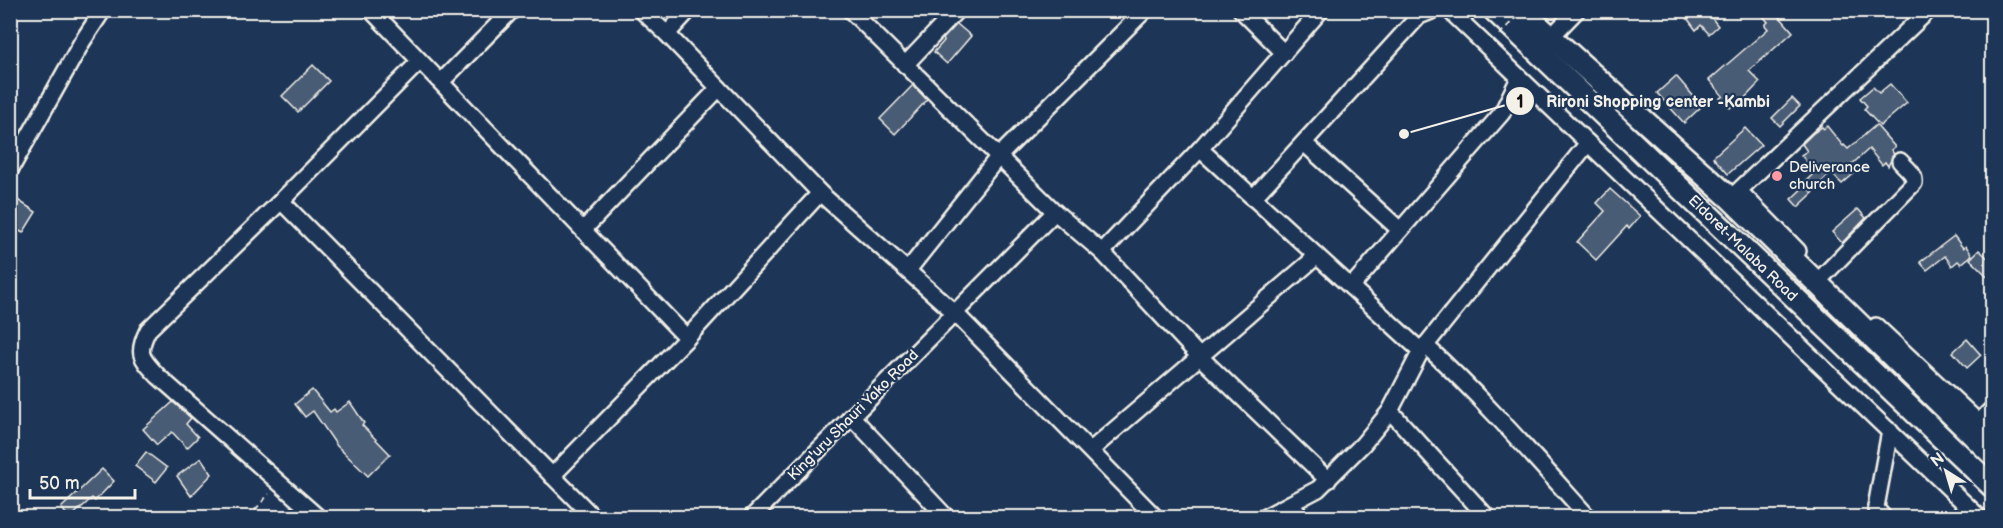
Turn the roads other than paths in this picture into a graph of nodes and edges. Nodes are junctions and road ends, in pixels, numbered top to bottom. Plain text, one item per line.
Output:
1 (371, 10) edge
2 (512, 10) edge
3 (641, 10) edge
4 (689, 10) edge
5 (850, 10) edge
6 (957, 10) edge
7 (1145, 10) edge
8 (1241, 10) edge
9 (1321, 10) edge
10 (1434, 10) edge
11 (1449, 10) edge
12 (1494, 10) edge
13 (1522, 10) edge
14 (1577, 10) edge
15 (1929, 10) edge
16 (96, 14) edge
17 (667, 34) junction
18 (1550, 38) junction
19 (1284, 52) junction
20 (419, 62) junction
21 (905, 65) junction
22 (1519, 78) junction
23 (441, 82) junction
24 (719, 88) junction
25 (1304, 143) junction
26 (1588, 143) junction
27 (1200, 149) junction
28 (999, 156) junction
29 (1900, 161) dead end
30 (10, 170) edge
31 (820, 193) junction
32 (1735, 195) junction
33 (1253, 198) junction
34 (282, 201) junction
35 (1055, 212) junction
36 (583, 230) junction
37 (1400, 230) junction
38 (1102, 252) junction
39 (1317, 256) junction
40 (908, 270) junction
41 (1823, 276) junction
42 (1351, 287) junction
43 (955, 313) junction
44 (687, 338) junction
45 (1423, 348) junction
46 (1200, 357) junction
47 (1992, 409) edge
48 (1390, 411) junction
49 (851, 416) junction
50 (1979, 422) junction
51 (1890, 431) junction
52 (1992, 435) edge
53 (1091, 450) junction
54 (1992, 454) edge
55 (552, 476) junction
56 (1328, 480) junction
57 (1992, 486) edge
58 (1290, 504) junction
59 (319, 518) edge
60 (594, 518) edge
61 (751, 518) edge
62 (947, 518) edge
63 (1156, 518) edge
64 (1263, 518) edge
65 (1302, 518) edge
66 (1488, 518) edge
67 (1589, 518) edge
68 (1884, 518) edge
69 (1980, 518) edge

1 - 20 street
2 - 23 street
3 - 17 street
4 - 17 street
5 - 21 street
6 - 21 street
7 - 28 street
8 - 19 street
9 - 19 street
10 - 25 street
11 - 22 street
12 - 57 highway, Eldoret-Malaba Road
13 - 18 highway, Eldoret-Malaba Road
14 - 18 street
15 - 32 street
16 - 30 street
17 - 24 street
18 - 32 highway, Eldoret-Malaba Road
19 - 27 street
20 - 23 street
20 - 34 street
21 - 28 street
22 - 26 street
22 - 37 street
23 - 36 street
24 - 31 street
24 - 36 street
25 - 33 street
25 - 37 street
26 - 45 street
26 - 51 street
27 - 33 street
27 - 38 street
28 - 35 street
28 - 40 street
29 - 41 street
31 - 40 street
31 - 44 street
32 - 41 street
32 - 54 highway, Eldoret-Malaba Road
33 - 39 street
34 - 55 street
34 - 59 street
35 - 38 street
35 - 43 street, King'uru Shauri Yako Road
36 - 44 street
37 - 42 street
38 - 46 street
39 - 42 street
39 - 46 street
40 - 43 street
41 - 50 street
42 - 45 street
43 - 49 street, King'uru Shauri Yako Road
43 - 53 street
44 - 55 street
45 - 48 street
45 - 67 street
46 - 53 street
46 - 56 street
47 - 50 street
48 - 56 street
48 - 66 street
49 - 61 street, King'uru Shauri Yako Road
49 - 62 street
50 - 52 street
51 - 68 street
51 - 69 street
53 - 63 street
55 - 60 street
56 - 58 street
58 - 64 street
58 - 65 street

